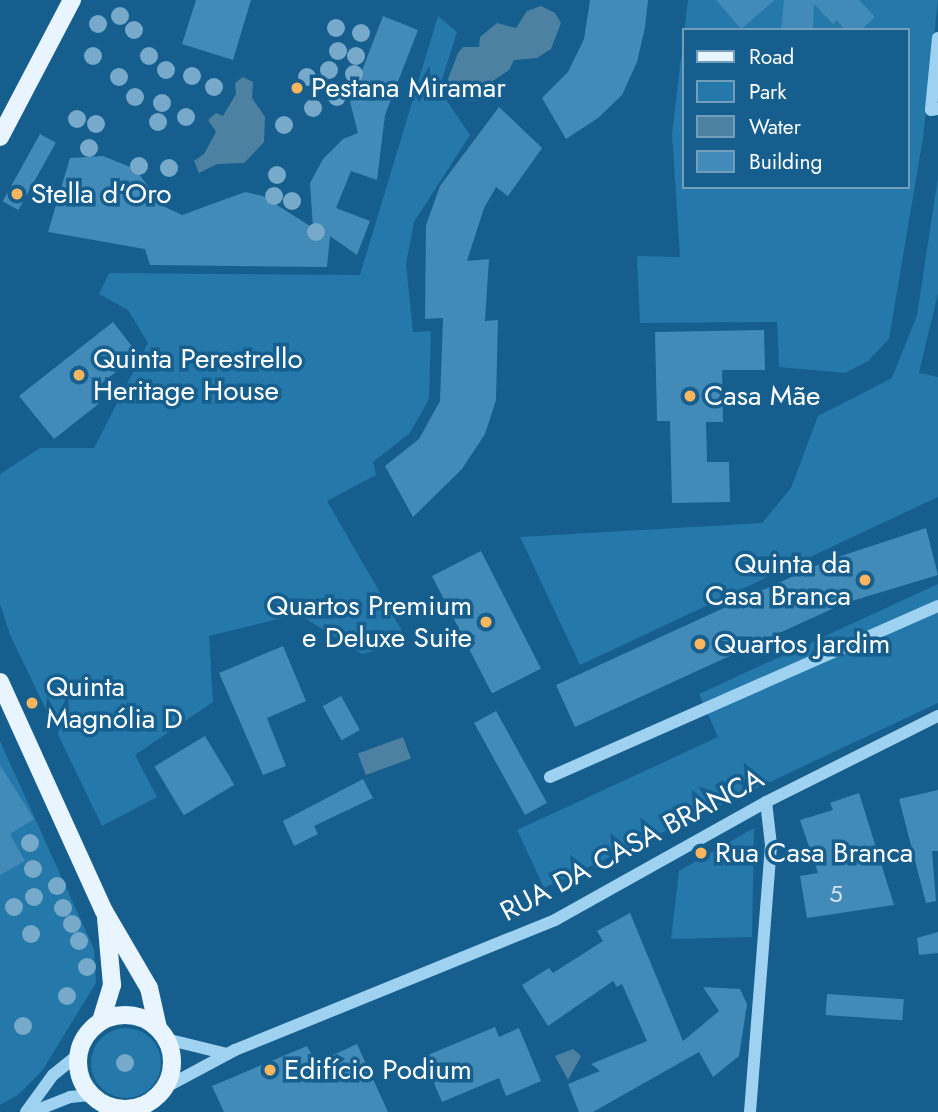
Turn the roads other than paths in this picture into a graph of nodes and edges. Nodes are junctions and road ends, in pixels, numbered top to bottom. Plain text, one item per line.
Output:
1 (72, 0) edge
2 (938, 38) edge
3 (938, 109) edge
4 (3, 127) edge
5 (0, 143) edge
6 (0, 149) edge
7 (938, 606) edge
8 (0, 682) edge
9 (938, 716) edge
10 (550, 777) dead end
11 (766, 802) junction
12 (104, 911) junction
13 (101, 1021) junction
14 (162, 1034) junction
15 (227, 1054) junction
16 (78, 1055) junction
17 (160, 1098) edge
18 (101, 1104) edge
19 (26, 1112) edge
20 (32, 1112) edge
21 (750, 1112) edge

1 - 4 main road
2 - 3 street
4 - 5 main road
4 - 6 main road
7 - 10 street
8 - 12 main road
9 - 11 street, RUA DA CASA BRANCA
11 - 15 street, RUA DA CASA BRANCA
11 - 21 street
12 - 13 main road
12 - 14 main road
13 - 14 main road
13 - 16 main road
14 - 15 street
14 - 17 main road
15 - 17 street, RUA DA CASA BRANCA
16 - 18 main road
16 - 19 street
17 - 18 main road
18 - 20 street

